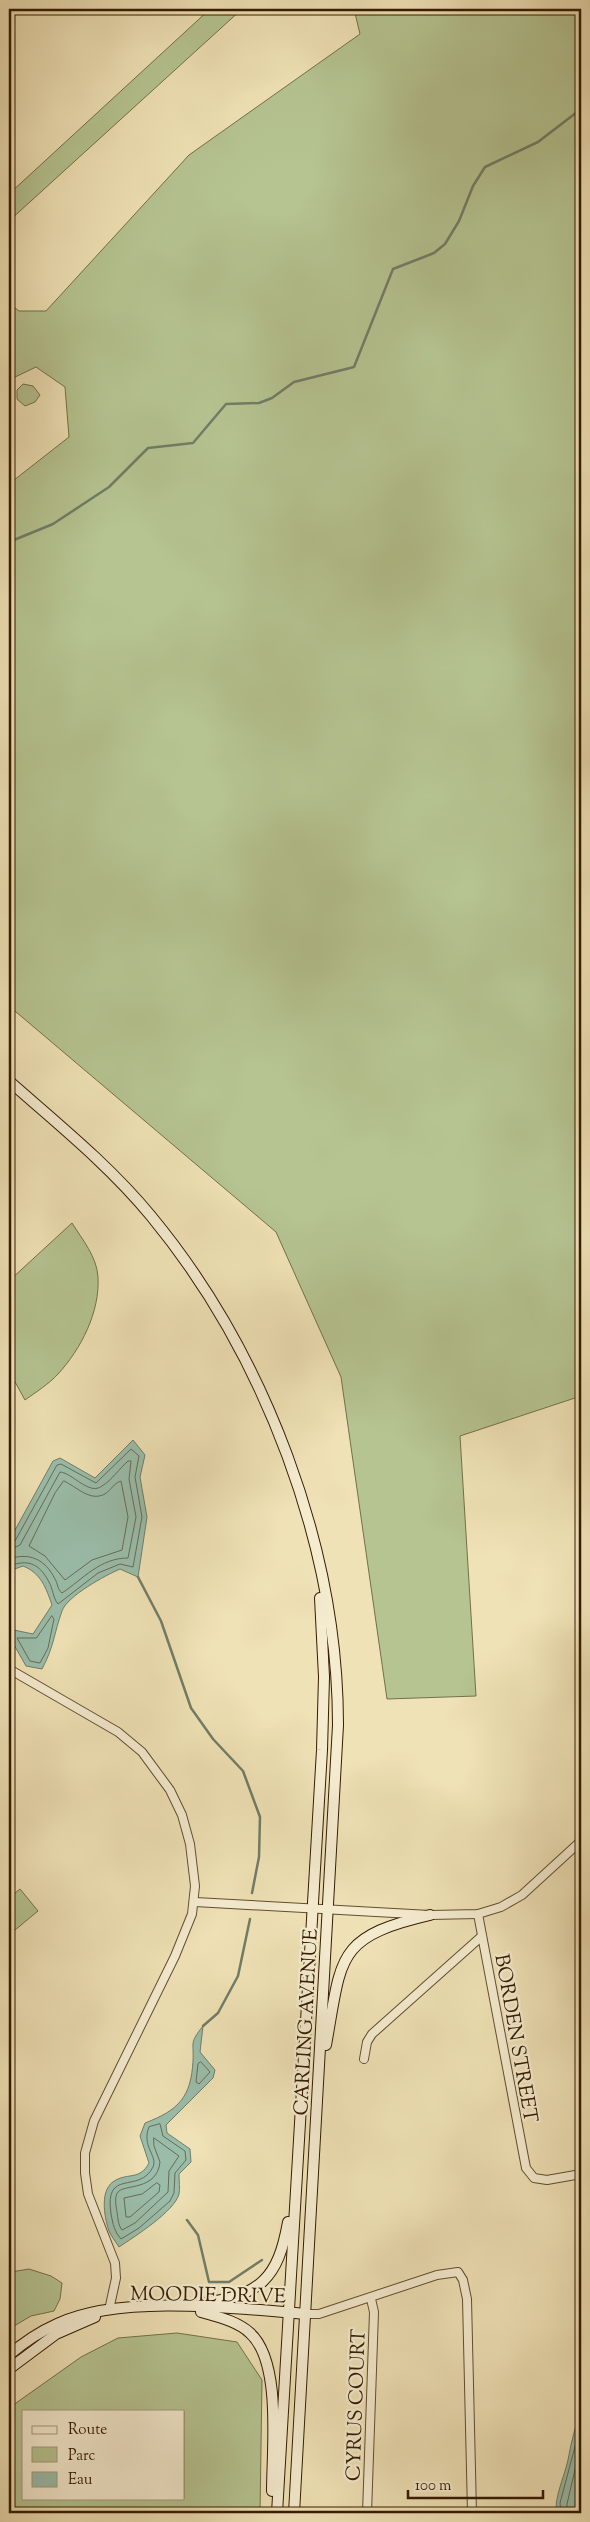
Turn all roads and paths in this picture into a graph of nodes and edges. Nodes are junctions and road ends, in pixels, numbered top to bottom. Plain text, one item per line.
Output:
1 (9, 1082) edge
2 (311, 1535) junction
3 (9, 1669) edge
4 (581, 1841) edge
5 (195, 1902) junction
6 (312, 1909) junction
7 (329, 1910) junction
8 (478, 1914) junction
9 (430, 1915) junction
10 (482, 1936) junction
11 (364, 2059) dead end
12 (318, 2092) junction
13 (581, 2174) edge
14 (296, 2176) junction
15 (371, 2299) junction
16 (184, 2307) junction
17 (110, 2310) junction
18 (288, 2313) junction
19 (306, 2314) junction
20 (9, 2355) edge
21 (9, 2369) edge
22 (272, 2513) edge
23 (277, 2513) edge
24 (294, 2513) edge
25 (367, 2513) edge
26 (472, 2513) edge

1 - 2 main road, CARLING AVENUE
2 - 6 main road, CARLING AVENUE
2 - 7 main road, CARLING AVENUE
3 - 5 street
4 - 8 street
5 - 6 street
5 - 17 street
6 - 7 street
6 - 14 main road, CARLING AVENUE
7 - 9 street
7 - 12 main road, CARLING AVENUE
8 - 9 street
8 - 10 street, BORDEN STREET
9 - 12 main road
10 - 11 street
10 - 13 street, BORDEN STREET
12 - 19 main road, CARLING AVENUE
14 - 16 main road
14 - 18 main road, CARLING AVENUE
15 - 19 street
15 - 25 street, CYRUS COURT
15 - 26 street
16 - 17 main road, MOODIE DRIVE
16 - 18 main road, MOODIE DRIVE
16 - 22 main road
17 - 20 main road, MOODIE DRIVE
17 - 21 main road, MOODIE DRIVE
18 - 19 main road, MOODIE DRIVE
18 - 23 main road, CARLING AVENUE
19 - 24 main road, CARLING AVENUE

